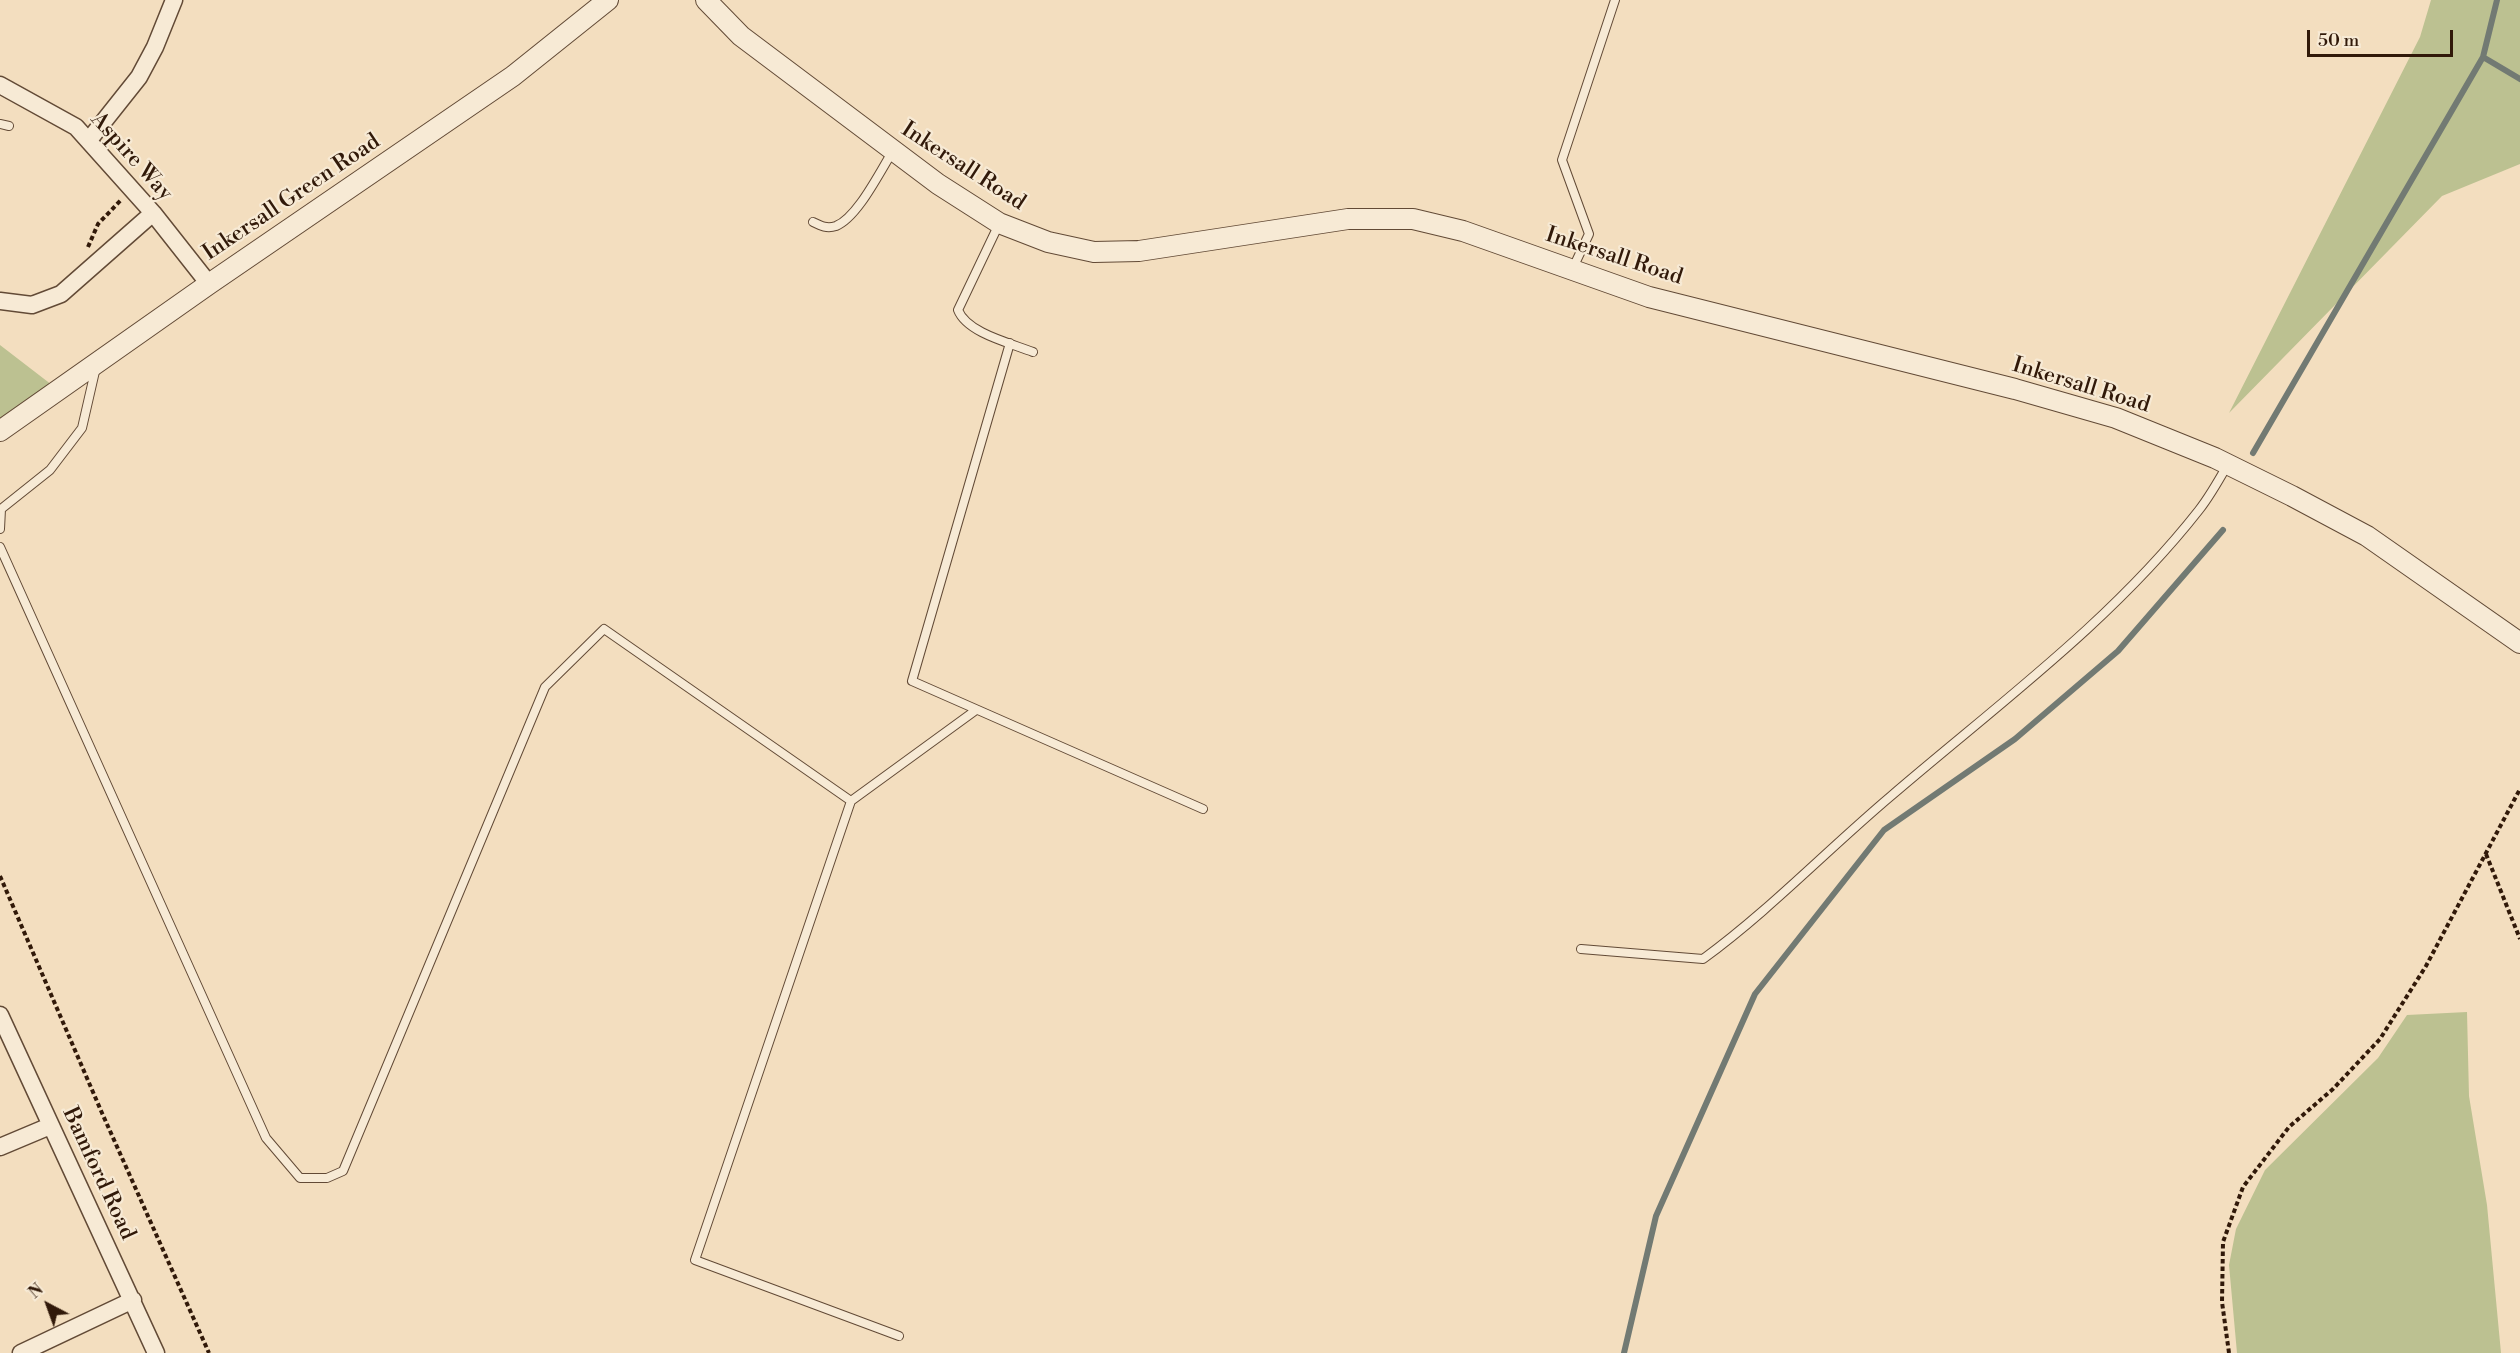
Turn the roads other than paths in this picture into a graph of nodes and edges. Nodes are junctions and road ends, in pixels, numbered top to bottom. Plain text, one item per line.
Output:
1 (174, 0) edge
2 (608, 0) edge
3 (706, 0) edge
4 (1615, 0) edge
5 (0, 85) edge
6 (89, 140) junction
7 (893, 151) junction
8 (153, 213) junction
9 (813, 222) dead end
10 (999, 224) junction
11 (1572, 270) junction
12 (209, 284) junction
13 (0, 301) edge
14 (1010, 343) junction
15 (1033, 352) dead end
16 (96, 363) junction
17 (0, 431) edge
18 (2228, 464) junction
19 (0, 529) edge
20 (0, 547) edge
21 (2520, 643) edge
22 (976, 710) junction
23 (851, 801) junction
24 (1203, 809) dead end
25 (1581, 948) dead end
26 (0, 1015) edge
27 (50, 1126) junction
28 (0, 1147) edge
29 (133, 1300) junction
30 (899, 1336) dead end
31 (21, 1353) edge
32 (156, 1353) edge

1 - 6 street
2 - 12 street, Inkersall Green Road
3 - 7 street, Inkersall Road
4 - 11 lane
5 - 6 street, Aspire Way
6 - 8 street, Aspire Way
7 - 9 lane
7 - 10 street, Inkersall Road
8 - 12 street, Aspire Way
8 - 13 street
10 - 11 street, Inkersall Road
10 - 14 lane
11 - 18 street, Inkersall Road
12 - 16 street, Inkersall Green Road
14 - 15 lane
14 - 22 lane
16 - 17 street, Inkersall Green Road
16 - 19 lane
18 - 21 street, Inkersall Road
18 - 25 lane
20 - 23 lane
22 - 23 lane
22 - 24 lane
23 - 30 lane
26 - 27 street, Bamford Road
27 - 28 street
27 - 29 street, Bamford Road
29 - 31 street
29 - 32 street, Bamford Road

